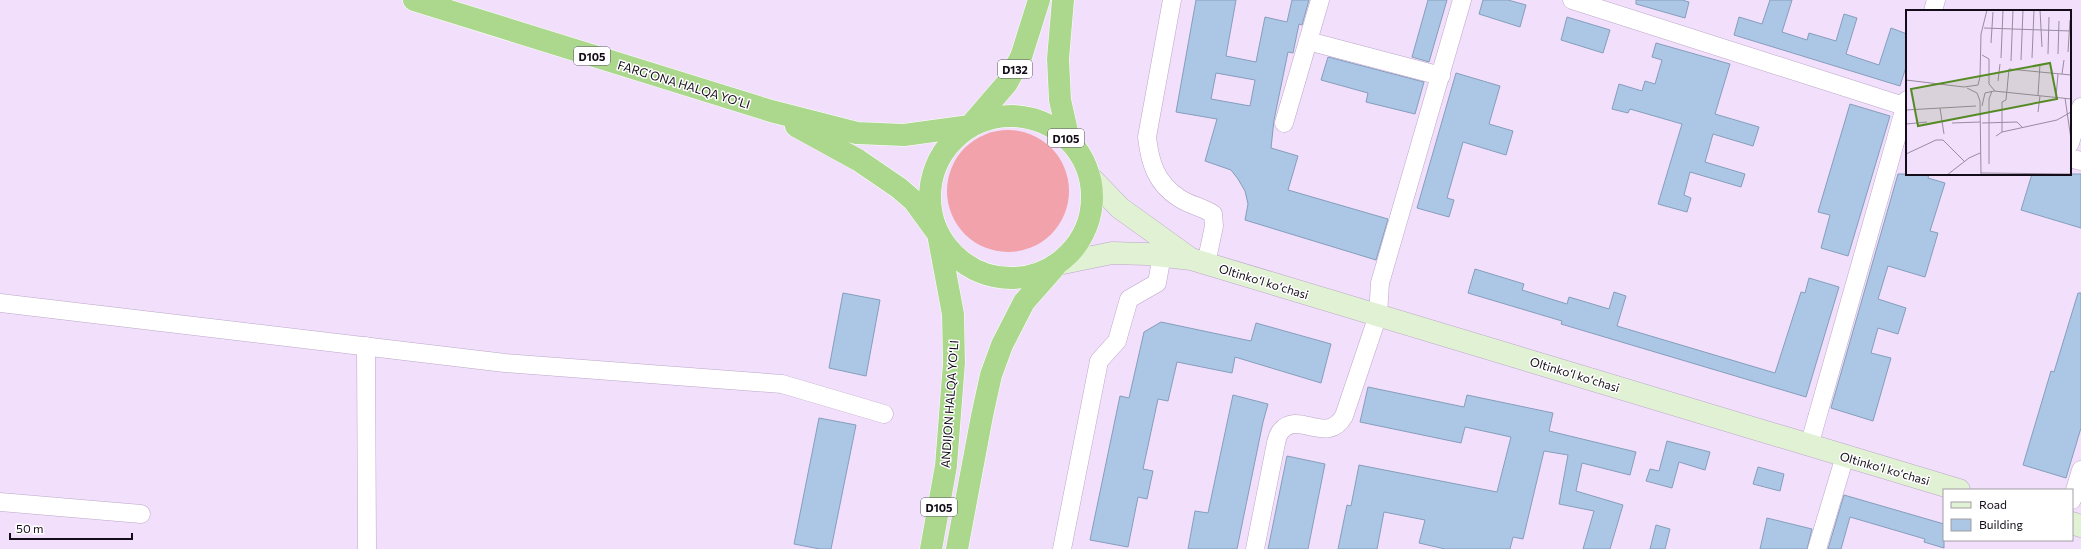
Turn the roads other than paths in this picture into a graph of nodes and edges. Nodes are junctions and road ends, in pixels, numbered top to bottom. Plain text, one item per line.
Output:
1 (414, 0) edge
2 (1039, 0) edge
3 (1063, 0) edge
4 (1172, 0) edge
5 (1320, 0) edge
6 (1462, 0) edge
7 (1572, 0) edge
8 (1936, 0) edge
9 (1933, 10) edge
10 (1308, 41) junction
11 (1440, 76) junction
12 (1906, 105) edge
13 (2081, 107) edge
14 (771, 111) junction
15 (1284, 123) dead end
16 (970, 126) junction
17 (1069, 140) junction
18 (2071, 140) edge
19 (2071, 158) edge
20 (2081, 161) edge
21 (1090, 177) junction
22 (938, 234) junction
23 (1163, 248) junction
24 (1198, 261) junction
25 (1058, 264) junction
26 (0, 303) edge
27 (1378, 315) junction
28 (366, 346) junction
29 (884, 414) dead end
30 (1809, 446) junction
31 (1845, 456) junction
32 (2081, 470) edge
33 (1956, 489) edge
34 (2073, 497) edge
35 (0, 502) edge
36 (141, 514) dead end
37 (367, 549) edge
38 (931, 549) edge
39 (957, 549) edge
40 (1062, 549) edge
41 (1255, 549) edge
42 (1817, 549) edge

1 - 14 highway, FARG‘ONA HALQA YO‘LI / D105
2 - 16 highway, D132
3 - 17 highway
4 - 24 street
5 - 10 street
6 - 11 street
7 - 12 street
8 - 9 street
10 - 11 street
10 - 15 street
11 - 27 street
12 - 30 street
13 - 18 street
14 - 16 highway, FARG‘ONA HALQA YO‘LI / D105
14 - 22 highway, FARG‘ONA HALQA YO‘LI / D105
16 - 17 highway, D105
16 - 22 highway, D105
17 - 21 highway, D105
19 - 20 street
21 - 23 main road, Oltinkoʻl koʻchasi
21 - 25 highway, D105
22 - 25 highway, D105
22 - 38 highway, ANDIJON HALQA YO‘LI / D105
23 - 24 main road, Oltinkoʻl koʻchasi
23 - 25 main road, Oltinkoʻl koʻchasi
23 - 40 street
24 - 27 main road, Oltinkoʻl koʻchasi
25 - 39 highway, D105
26 - 28 street
27 - 30 main road, Oltinkoʻl koʻchasi
27 - 41 street
28 - 29 street
28 - 37 street
30 - 31 main road, Oltinkoʻl koʻchasi
31 - 33 main road, Oltinkoʻl koʻchasi
31 - 42 street
32 - 34 street
35 - 36 street

